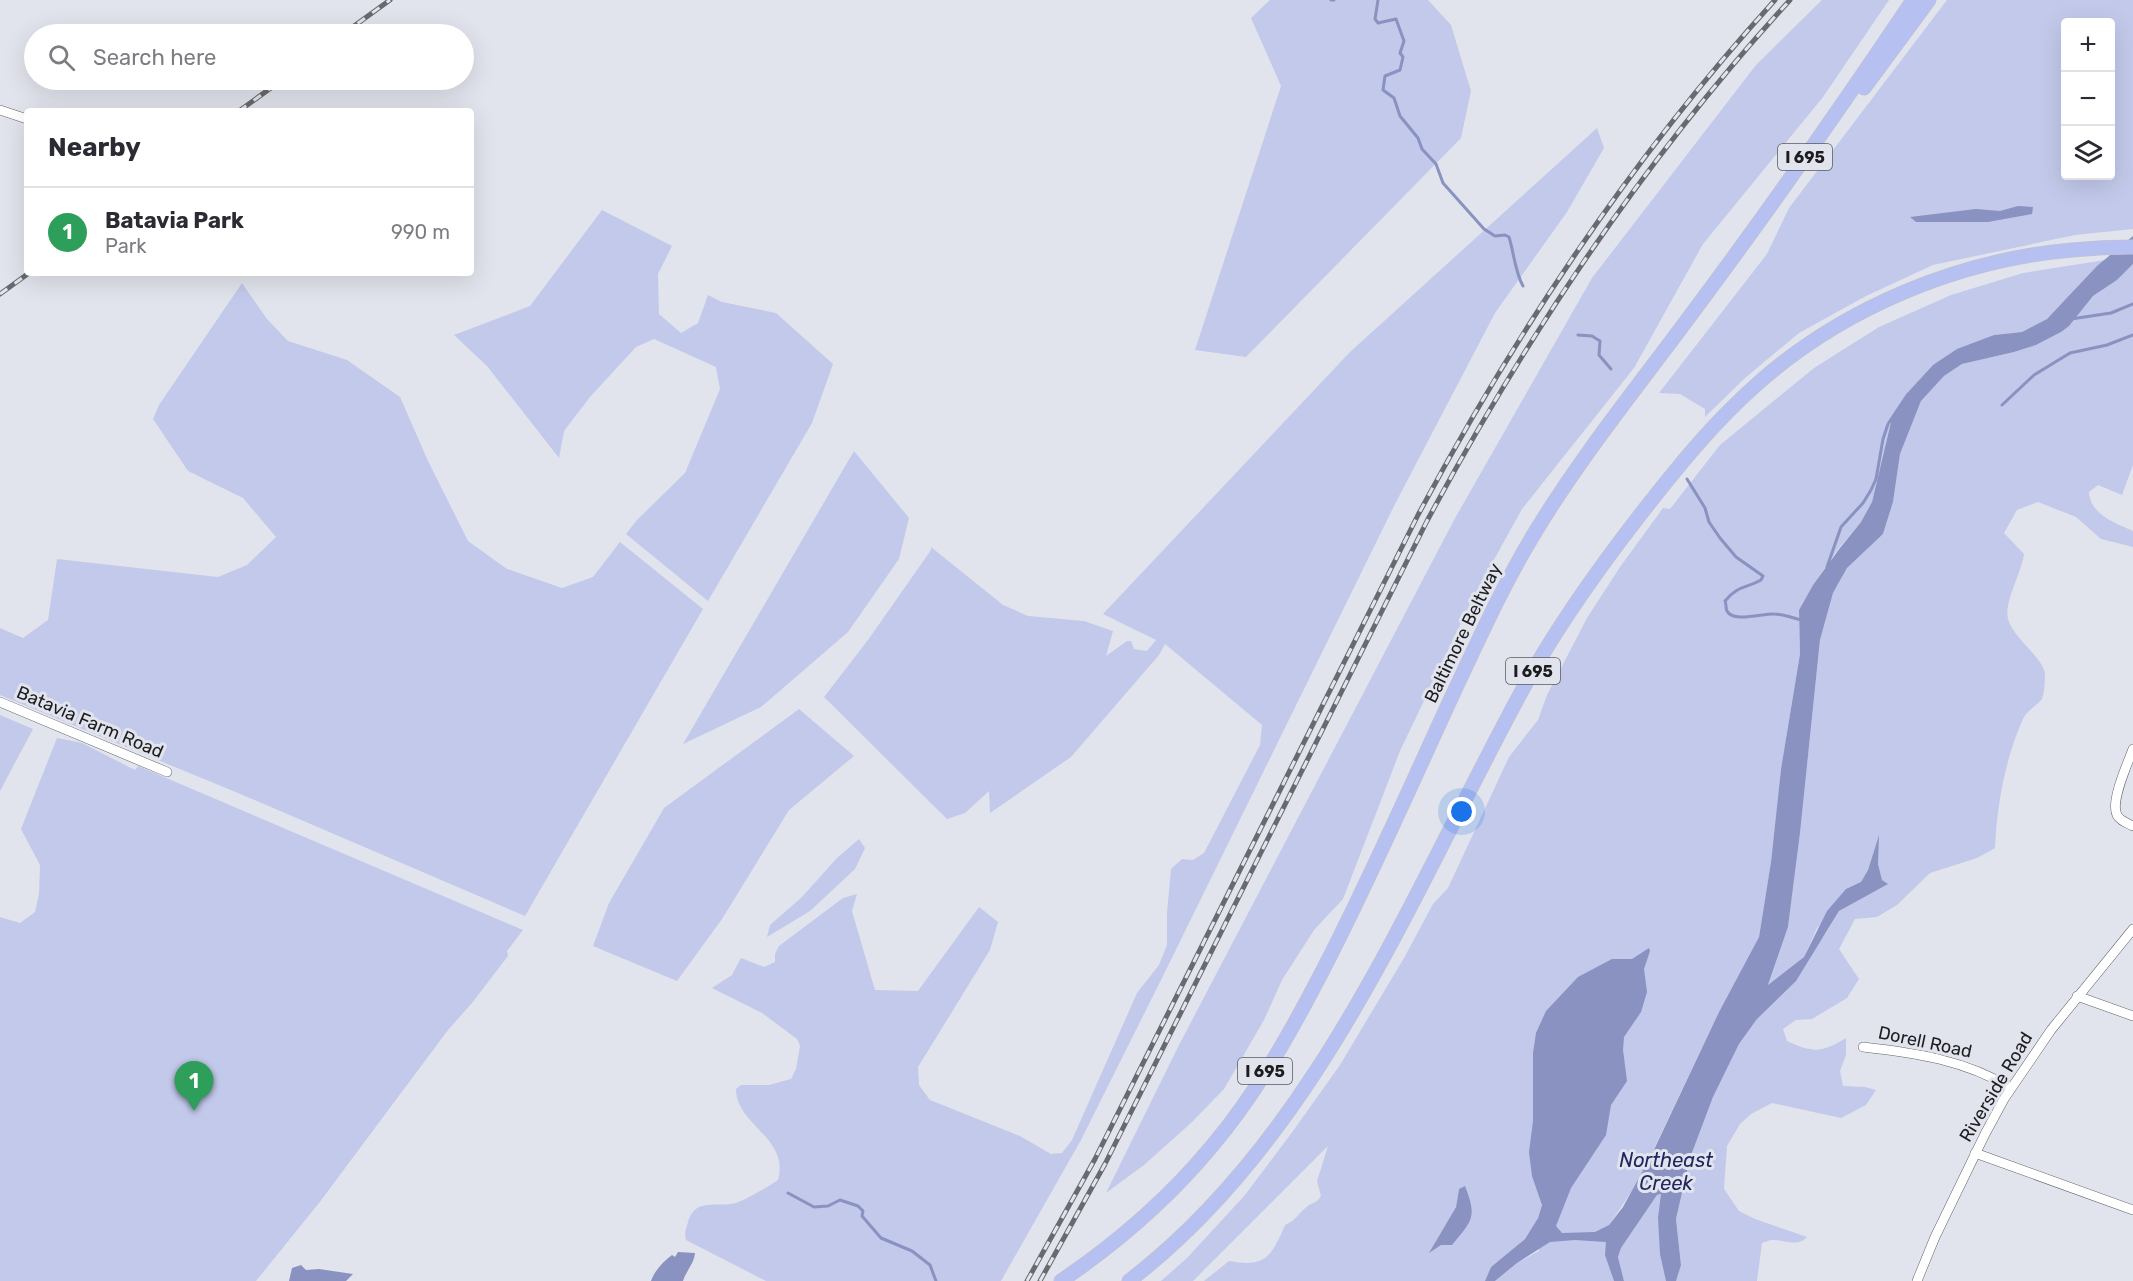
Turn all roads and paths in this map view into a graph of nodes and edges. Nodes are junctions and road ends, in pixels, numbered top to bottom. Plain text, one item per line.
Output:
1 (1913, 0) edge
2 (1929, 0) edge
3 (0, 110) edge
4 (24, 118) edge
5 (2133, 247) edge
6 (1694, 311) junction
7 (0, 702) edge
8 (2133, 749) edge
9 (166, 772) dead end
10 (2133, 826) edge
11 (2133, 929) edge
12 (2077, 996) junction
13 (2133, 1016) edge
14 (1863, 1047) dead end
15 (2011, 1088) junction
16 (1975, 1153) junction
17 (2133, 1210) edge
18 (1061, 1281) edge
19 (1129, 1281) edge
20 (1917, 1281) edge

1 - 6 highway, Baltimore Beltway / I 695
2 - 6 highway
3 - 4 street
5 - 19 highway, I 695
6 - 18 highway, Baltimore Beltway / I 695
7 - 9 street, Batavia Farm Road
8 - 10 street
11 - 12 street, Riverside Road
12 - 13 street
12 - 15 street, Riverside Road
14 - 15 street, Dorell Road
15 - 16 street, Riverside Road
16 - 17 street
16 - 20 street, Riverside Road

